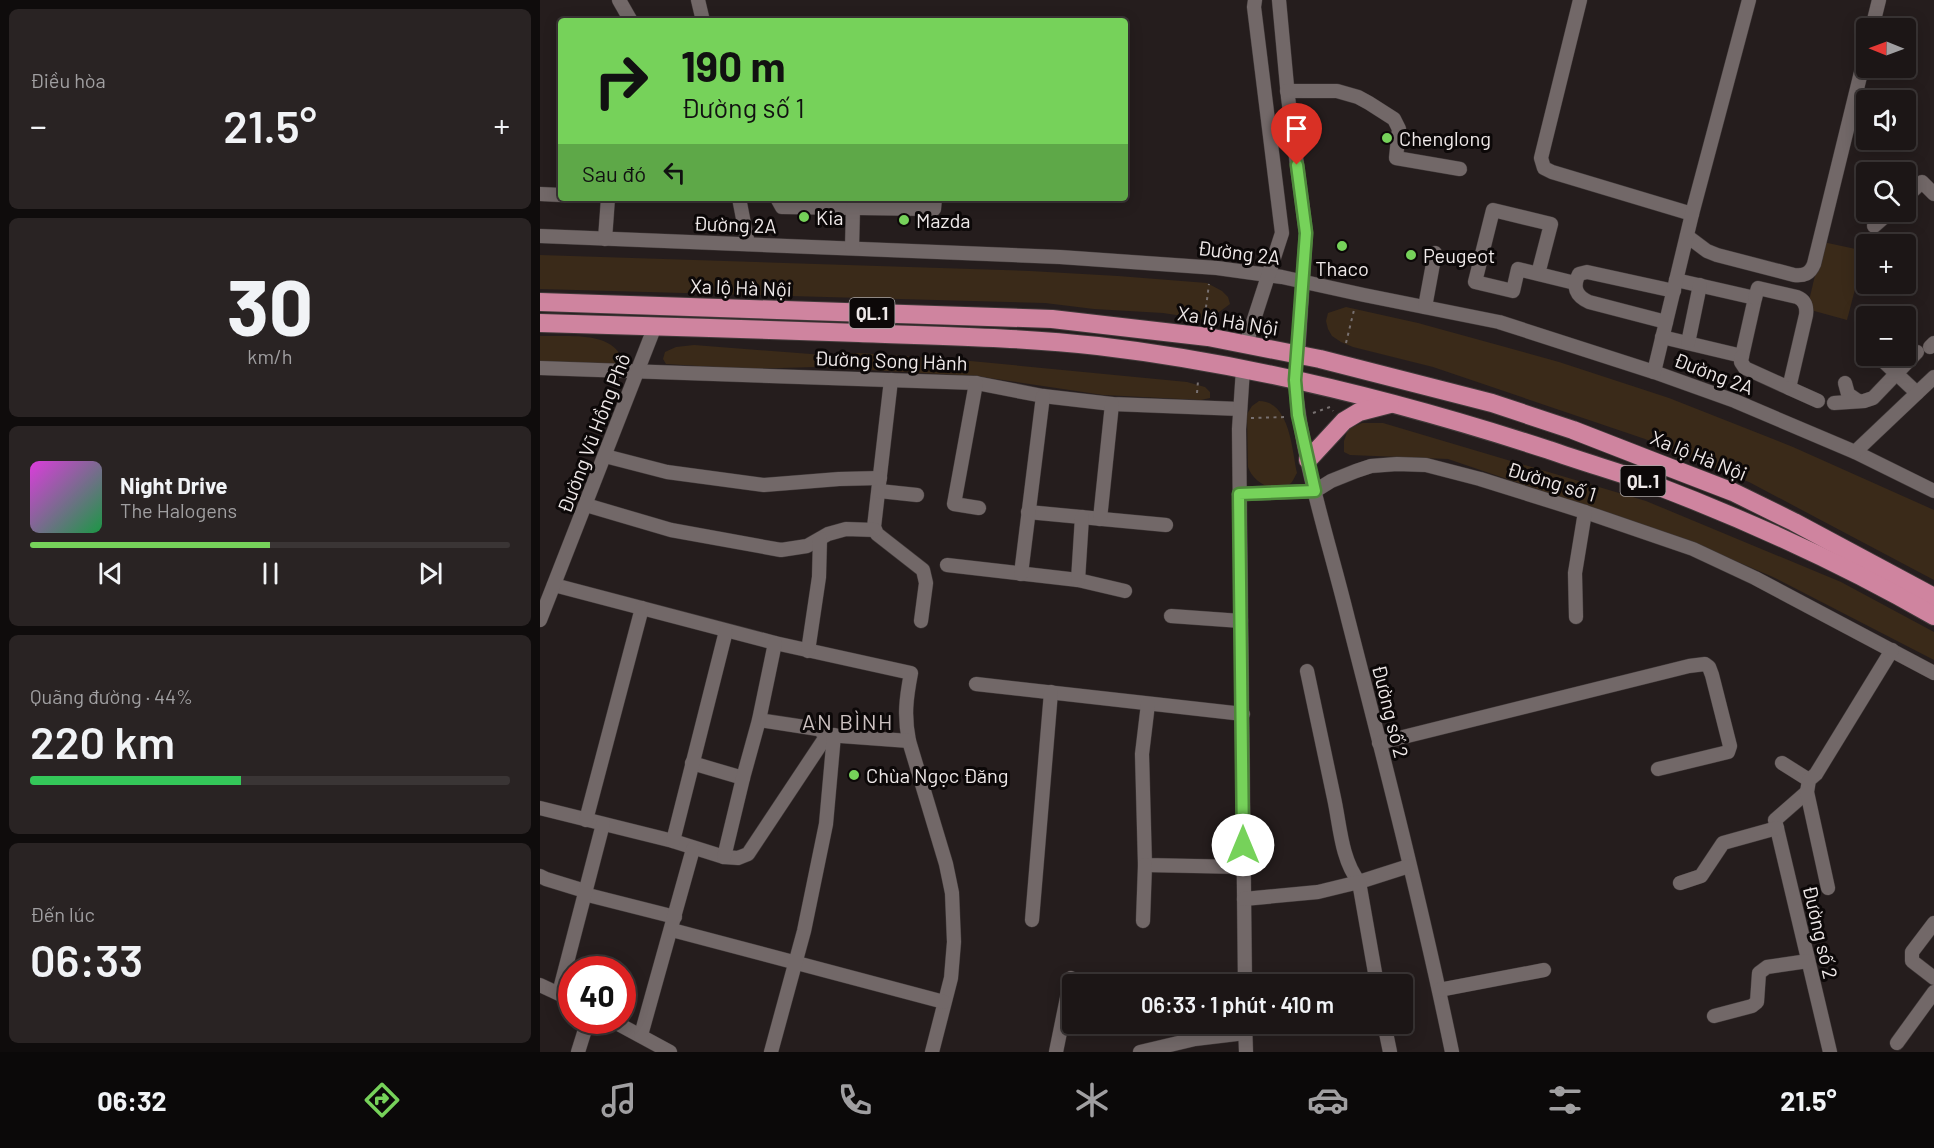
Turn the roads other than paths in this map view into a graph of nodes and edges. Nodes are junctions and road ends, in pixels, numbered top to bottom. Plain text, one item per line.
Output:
1 (619, 0) edge
2 (698, 0) edge
3 (1243, 0) edge
4 (1255, 0) edge
5 (1279, 0) edge
6 (1580, 0) edge
7 (1749, 0) edge
8 (1879, 0) edge
9 (630, 18) edge
10 (702, 18) edge
11 (1874, 18) edge
12 (1860, 78) edge
13 (1287, 91) junction
14 (1460, 169) dead end
15 (1916, 188) edge
16 (540, 194) edge
17 (1934, 194) edge
18 (558, 195) edge
19 (608, 201) edge
20 (740, 201) edge
21 (779, 201) edge
22 (935, 201) edge
23 (853, 208) junction
24 (1692, 214) junction
25 (1879, 222) edge
26 (1874, 226) dead end
27 (540, 236) edge
28 (1687, 236) junction
29 (605, 239) junction
30 (748, 244) junction
31 (852, 248) junction
32 (1436, 253) dead end
33 (1538, 274) junction
34 (1270, 275) junction
35 (1303, 281) junction
36 (1575, 283) junction
37 (1675, 285) junction
38 (1700, 285) junction
39 (1755, 298) junction
40 (540, 302) edge
41 (1425, 306) junction
42 (1666, 322) junction
43 (540, 323) edge
44 (655, 326) junction
45 (1662, 337) junction
46 (1688, 343) junction
47 (1246, 344) junction
48 (1927, 347) edge
49 (1298, 354) junction
50 (1742, 356) junction
51 (1888, 366) edge
52 (540, 368) edge
53 (1243, 369) junction
54 (638, 370) junction
55 (1654, 372) junction
56 (1897, 374) junction
57 (1934, 377) edge
58 (891, 380) junction
59 (1295, 380) junction
60 (976, 383) junction
61 (1845, 383) dead end
62 (1789, 388) junction
63 (1917, 393) junction
64 (1043, 396) junction
65 (1818, 400) dead end
66 (1858, 401) junction
67 (1392, 403) junction
68 (1834, 403) dead end
69 (1112, 404) junction
70 (1245, 413) junction
71 (1855, 452) junction
72 (604, 456) junction
73 (1308, 460) junction
74 (880, 484) junction
75 (1315, 491) junction
76 (1934, 491) edge
77 (1239, 494) junction
78 (917, 495) dead end
79 (586, 505) junction
80 (979, 508) dead end
81 (1028, 512) junction
82 (1585, 512) junction
83 (1082, 517) junction
84 (1100, 519) junction
85 (1166, 525) dead end
86 (875, 530) junction
87 (820, 539) junction
88 (947, 565) dead end
89 (1021, 574) junction
90 (1078, 580) junction
91 (554, 585) junction
92 (1125, 591) dead end
93 (1934, 597) edge
94 (642, 608) junction
95 (1171, 616) dead end
96 (1576, 616) dead end
97 (1934, 616) edge
98 (540, 620) edge
99 (921, 621) dead end
100 (1241, 621) junction
101 (726, 631) junction
102 (775, 643) junction
103 (1892, 650) junction
104 (808, 651) junction
105 (1307, 671) dead end
106 (1934, 673) edge
107 (976, 684) dead end
108 (1051, 692) junction
109 (1148, 704) junction
110 (1243, 714) junction
111 (759, 720) junction
112 (831, 735) junction
113 (909, 741) junction
114 (1379, 743) junction
115 (692, 763) junction
116 (1782, 763) dead end
117 (1659, 769) dead end
118 (743, 778) junction
119 (1808, 786) junction
120 (540, 808) edge
121 (586, 820) junction
122 (603, 824) junction
123 (1776, 824) junction
124 (673, 842) junction
125 (693, 849) junction
126 (724, 857) junction
127 (1145, 865) junction
128 (1409, 866) junction
129 (1243, 867) junction
130 (540, 876) edge
131 (1359, 882) junction
132 (1680, 883) dead end
133 (1828, 888) dead end
134 (585, 893) junction
135 (1244, 899) junction
136 (1032, 920) dead end
137 (1143, 921) dead end
138 (1934, 923) edge
139 (673, 924) junction
140 (573, 956) edge
141 (1808, 961) junction
142 (795, 963) junction
143 (1544, 970) dead end
144 (1245, 974) edge
145 (1375, 974) edge
146 (1934, 978) edge
147 (540, 985) edge
148 (1439, 990) junction
149 (1934, 992) edge
150 (558, 993) edge
151 (944, 1002) junction
152 (1713, 1016) dead end
153 (1062, 1022) edge
154 (636, 1032) edge
155 (584, 1034) edge
156 (1218, 1034) edge
157 (1245, 1034) edge
158 (1386, 1034) edge
159 (641, 1035) junction
160 (1898, 1043) dead end
161 (578, 1052) edge
162 (670, 1052) edge
163 (771, 1052) edge
164 (932, 1052) edge
165 (1056, 1052) edge
166 (1140, 1052) edge
167 (1246, 1052) edge
168 (1390, 1052) edge
169 (1452, 1052) edge
170 (1830, 1052) edge

1 - 9 street
2 - 10 street
3 - 4 street
4 - 34 street
5 - 13 street
6 - 24 street
7 - 24 street
8 - 11 street
12 - 28 street
13 - 14 street
13 - 35 street
15 - 17 street
16 - 18 street
19 - 29 street
20 - 30 street
21 - 23 street
22 - 23 street
23 - 31 street
24 - 28 street
25 - 26 street
27 - 29 street, Đường 2A
28 - 37 street
29 - 30 street, Đường 2A
30 - 31 street, Đường 2A
31 - 34 street, Đường 2A
32 - 41 street
33 - 33 street
33 - 36 street
34 - 35 street, Đường 2A
34 - 47 street
35 - 41 street, Đường 2A
35 - 49 street
36 - 37 street
36 - 42 street
37 - 38 street
37 - 42 street
38 - 39 street
38 - 46 street
39 - 50 street
39 - 62 street
40 - 47 highway, Xa lộ Hà Nội / QL.1
41 - 55 street, Đường 2A
42 - 45 street
43 - 44 highway, QL.1
44 - 53 highway, QL.1
44 - 54 street, Đường Vũ Hồng Phô
45 - 46 street
45 - 55 street
46 - 50 street
47 - 49 highway, Xa lộ Hà Nội / QL.1
47 - 53 highway
48 - 56 street
49 - 59 highway
49 - 93 highway, Xa lộ Hà Nội / QL.1
50 - 62 street
51 - 56 street
52 - 54 street, Đường Song Hành
53 - 59 highway, QL.1
53 - 70 street
54 - 58 street, Đường Song Hành
54 - 72 street, Đường Vũ Hồng Phô
55 - 71 street, Đường 2A
56 - 63 street
56 - 66 street
57 - 63 street
58 - 60 street, Đường Song Hành
58 - 74 street
59 - 67 highway, QL.1
59 - 73 street, Đường số 2
60 - 64 street, Đường Song Hành
60 - 80 street
61 - 66 street
62 - 65 street
63 - 71 street
64 - 69 street, Đường Song Hành
64 - 81 street
66 - 68 street
67 - 73 highway
67 - 97 highway, QL.1
69 - 70 street, Đường Song Hành
69 - 84 street
70 - 77 street
71 - 76 street, Đường 2A
72 - 74 street
72 - 79 street, Đường Vũ Hồng Phô
73 - 75 street, Đường số 2
74 - 78 street
74 - 86 street
75 - 77 street, Đường số 1
75 - 82 street, Đường số 1
75 - 114 street, Đường số 2
77 - 100 street
79 - 87 street
79 - 91 street, Đường Vũ Hồng Phô
81 - 83 street
81 - 89 street
82 - 96 street
82 - 103 street, Đường số 1
83 - 84 street
83 - 90 street
84 - 85 street
86 - 87 street
86 - 99 street
87 - 104 street
88 - 89 street
89 - 90 street
90 - 92 street
91 - 94 street
91 - 98 street, Đường Vũ Hồng Phô
94 - 101 street
94 - 121 street
95 - 100 street
100 - 110 street
101 - 102 street
101 - 115 street
102 - 104 street
102 - 111 street
103 - 106 street, Đường số 1
103 - 119 street
104 - 113 street
105 - 131 street
107 - 108 street
108 - 109 street
108 - 136 street
109 - 110 street
109 - 127 street
110 - 129 street
111 - 112 street
111 - 118 street
112 - 113 street
112 - 126 street
112 - 142 street
113 - 151 street
114 - 117 street
114 - 128 street, Đường số 2
115 - 118 street
115 - 124 street
116 - 119 street
118 - 126 street
119 - 123 street
119 - 133 street
120 - 121 street
121 - 122 street
122 - 124 street
122 - 134 street
123 - 132 street
123 - 141 street, Đường số 2
124 - 125 street
125 - 126 street
125 - 139 street
127 - 129 street
127 - 137 street
128 - 131 street
128 - 148 street, Đường số 2
129 - 135 street
130 - 134 street
131 - 135 street
131 - 145 street
134 - 139 street
134 - 140 street
135 - 144 street
138 - 146 street
139 - 142 street
139 - 159 street
141 - 152 street
141 - 170 street, Đường số 2
142 - 151 street
142 - 163 street
143 - 148 street
147 - 150 street
148 - 169 street, Đường số 2
149 - 160 street
151 - 164 street
153 - 165 street
154 - 159 street
155 - 161 street
156 - 166 street
157 - 167 street
158 - 168 street
159 - 162 street

